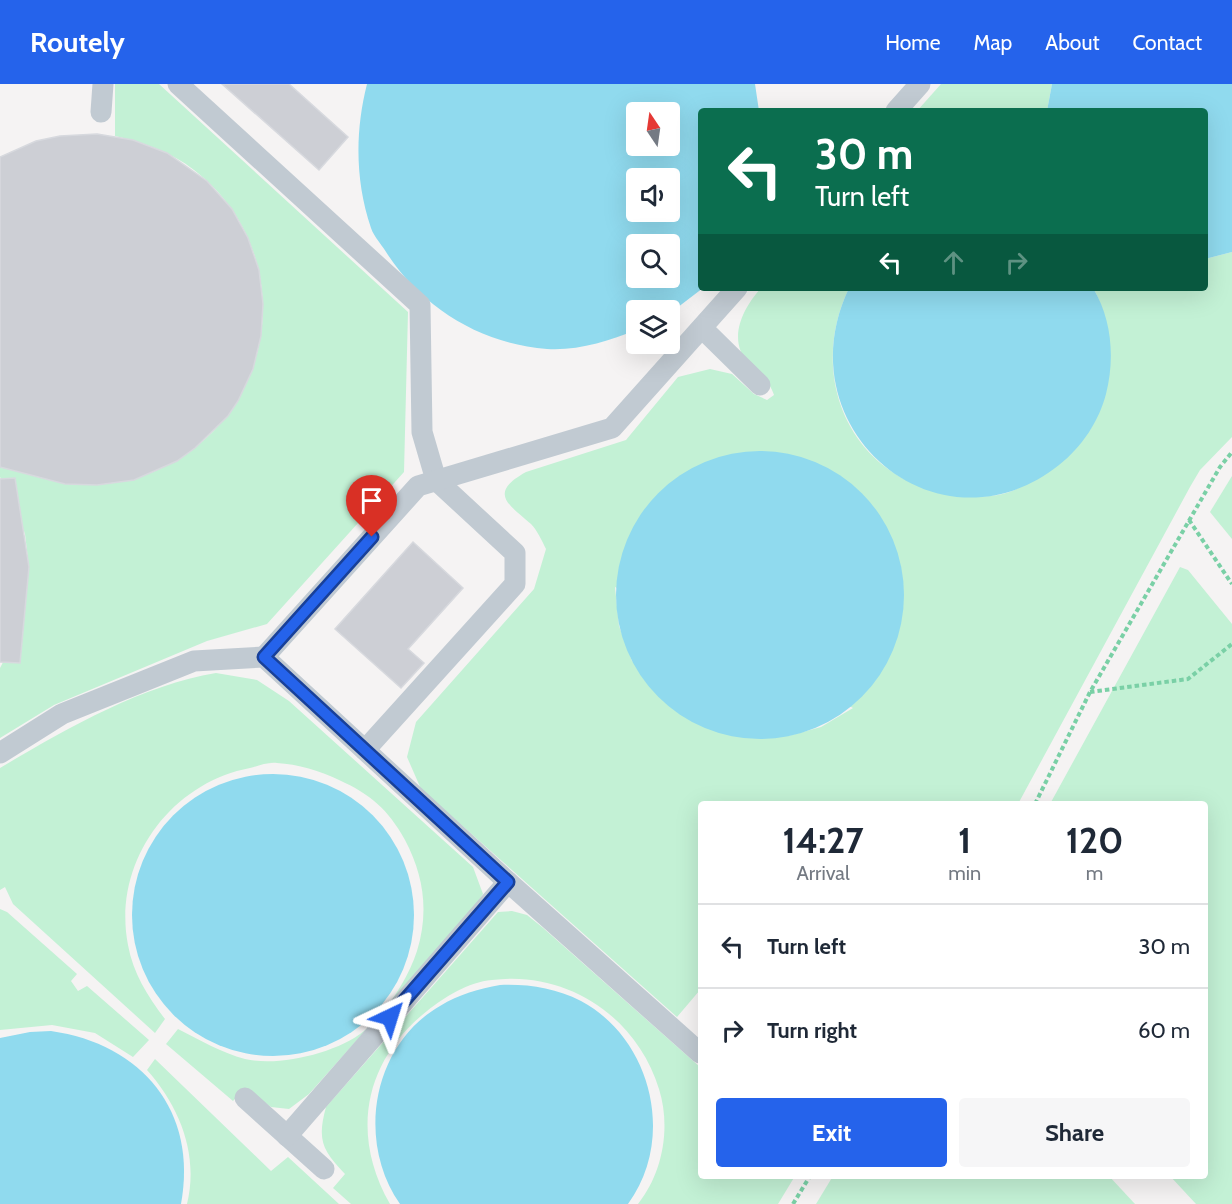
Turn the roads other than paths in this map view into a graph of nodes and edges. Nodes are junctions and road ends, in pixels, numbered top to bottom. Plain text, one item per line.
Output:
1 (103, 84) edge
2 (178, 84) edge
3 (920, 84) edge
4 (899, 108) edge
5 (101, 112) dead end
6 (734, 291) edge
7 (702, 328) junction
8 (760, 386) dead end
9 (435, 480) junction
10 (264, 657) junction
11 (366, 750) junction
12 (0, 753) edge
13 (508, 882) junction
14 (698, 1051) edge
15 (245, 1098) dead end
16 (287, 1136) junction
17 (324, 1169) dead end

1 - 5 lane
2 - 9 lane
3 - 4 lane
6 - 7 lane
7 - 8 lane
7 - 9 lane
9 - 10 lane
9 - 11 lane
10 - 11 lane
10 - 12 lane
11 - 13 lane
13 - 14 lane
13 - 16 lane
15 - 16 lane
16 - 17 lane

